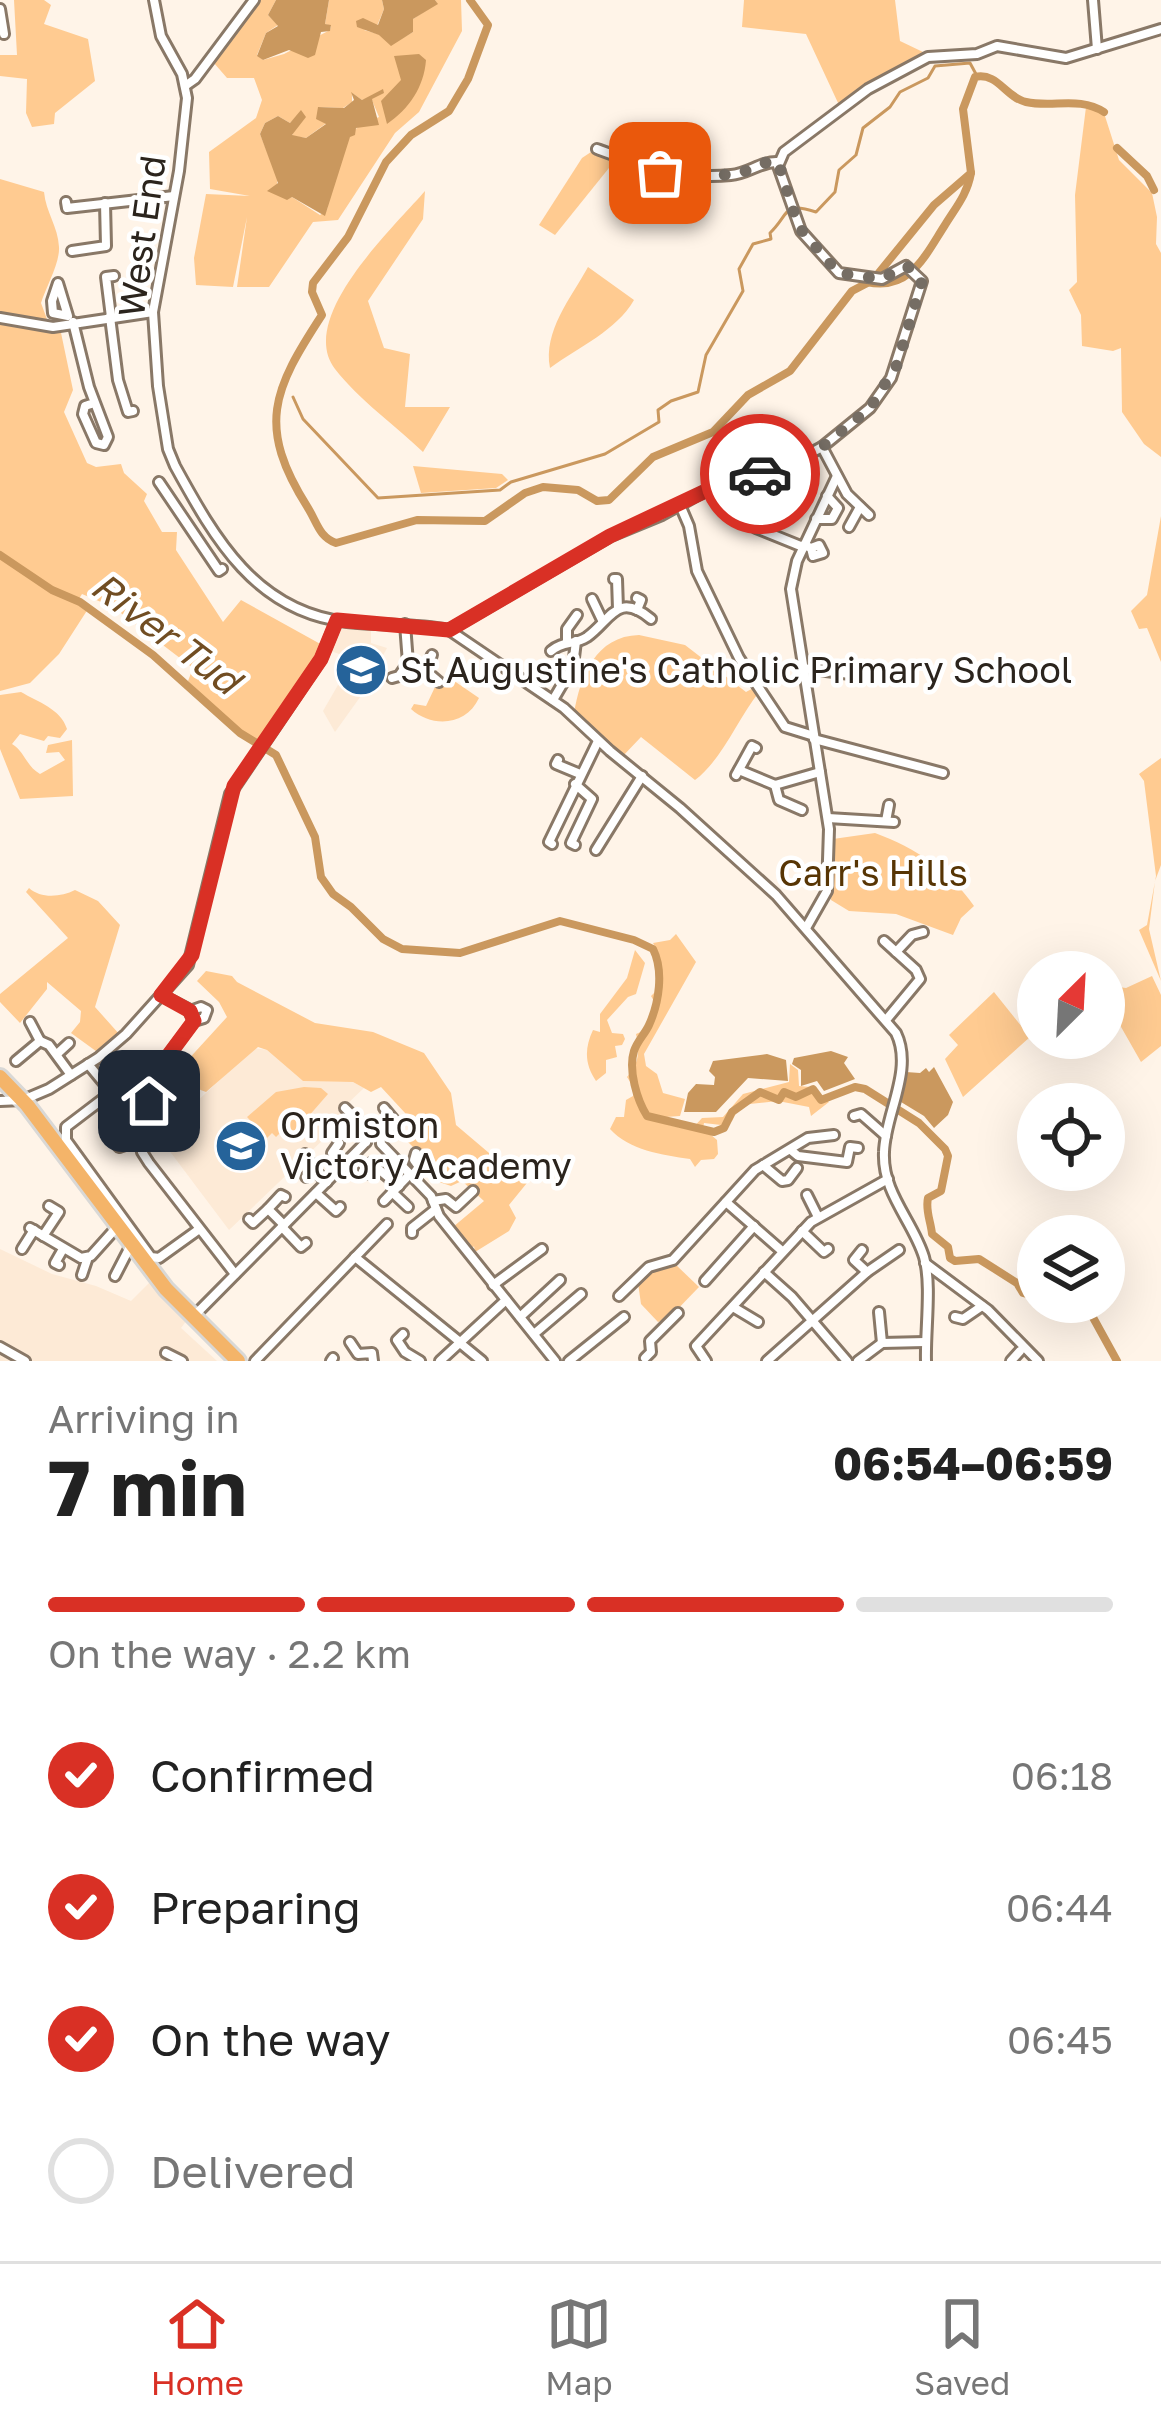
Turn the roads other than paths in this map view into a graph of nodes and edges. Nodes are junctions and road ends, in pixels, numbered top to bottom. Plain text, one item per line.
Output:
1 (154, 0) edge
2 (254, 0) edge
3 (1094, 0) edge
4 (0, 9) edge
5 (1, 22) edge
6 (1159, 32) edge
7 (4, 34) dead end
8 (1097, 49) junction
9 (185, 86) junction
10 (597, 149) dead end
11 (778, 162) junction
12 (174, 196) junction
13 (105, 203) junction
14 (67, 208) dead end
15 (76, 249) dead end
16 (107, 277) dead end
17 (153, 312) junction
18 (111, 317) junction
19 (0, 318) edge
20 (68, 318) junction
21 (130, 412) dead end
22 (822, 447) junction
23 (97, 448) dead end
24 (837, 476) junction
25 (159, 482) dead end
26 (680, 505) junction
27 (752, 522) dead end
28 (209, 523) junction
29 (849, 527) dead end
30 (192, 535) junction
31 (806, 547) junction
32 (223, 568) dead end
33 (617, 579) dead end
34 (595, 601) dead end
35 (618, 609) junction
36 (574, 616) dead end
37 (651, 619) dead end
38 (337, 620) junction
39 (602, 620) junction
40 (405, 624) junction
41 (449, 630) junction
42 (572, 641) junction
43 (551, 651) dead end
44 (433, 658) dead end
45 (408, 663) junction
46 (802, 668) junction
47 (424, 670) junction
48 (874, 677) dead end
49 (398, 679) dead end
50 (437, 683) dead end
51 (553, 700) junction
52 (814, 737) junction
53 (598, 741) junction
54 (752, 746) dead end
55 (556, 763) dead end
56 (820, 772) junction
57 (943, 773) dead end
58 (642, 776) junction
59 (578, 779) junction
60 (775, 785) junction
61 (890, 808) dead end
62 (798, 811) dead end
63 (828, 818) junction
64 (549, 842) dead end
65 (575, 845) dead end
66 (599, 848) dead end
67 (806, 928) junction
68 (917, 931) dead end
69 (884, 940) dead end
70 (896, 952) junction
71 (161, 995) junction
72 (886, 1020) junction
73 (31, 1025) dead end
74 (40, 1040) junction
75 (69, 1043) dead end
76 (57, 1054) junction
77 (22, 1059) dead end
78 (88, 1064) junction
79 (71, 1075) junction
80 (112, 1092) junction
81 (10, 1095) edge
82 (345, 1108) dead end
83 (384, 1108) dead end
84 (130, 1115) junction
85 (854, 1116) dead end
86 (365, 1128) junction
87 (831, 1133) dead end
88 (111, 1136) dead end
89 (886, 1136) junction
90 (381, 1139) junction
91 (140, 1140) junction
92 (366, 1142) junction
93 (339, 1143) dead end
94 (852, 1146) dead end
95 (792, 1151) junction
96 (416, 1153) dead end
97 (304, 1154) dead end
98 (344, 1164) junction
99 (763, 1165) junction
100 (797, 1168) dead end
101 (363, 1171) dead end
102 (411, 1175) junction
103 (888, 1179) junction
104 (327, 1182) junction
105 (396, 1189) junction
106 (472, 1191) dead end
107 (316, 1193) junction
108 (282, 1194) dead end
109 (807, 1195) dead end
110 (383, 1201) dead end
111 (726, 1202) junction
112 (49, 1205) dead end
113 (408, 1207) dead end
114 (436, 1208) junction
115 (268, 1209) junction
116 (335, 1212) dead end
117 (818, 1216) junction
118 (251, 1223) dead end
119 (387, 1224) dead end
120 (283, 1226) junction
121 (754, 1226) junction
122 (117, 1227) junction
123 (198, 1230) junction
124 (35, 1231) junction
125 (802, 1231) junction
126 (412, 1233) dead end
127 (61, 1246) junction
128 (301, 1247) dead end
129 (542, 1249) dead end
130 (862, 1250) dead end
131 (34, 1251) dead end
132 (896, 1251) dead end
133 (782, 1252) junction
134 (825, 1252) dead end
135 (140, 1255) junction
136 (88, 1257) junction
137 (355, 1257) junction
138 (55, 1263) dead end
139 (925, 1263) junction
140 (764, 1272) junction
141 (867, 1272) junction
142 (85, 1273) dead end
143 (236, 1274) junction
144 (115, 1276) dead end
145 (560, 1280) dead end
146 (705, 1281) dead end
147 (494, 1285) junction
148 (620, 1296) dead end
149 (579, 1298) dead end
150 (506, 1300) junction
151 (733, 1306) junction
152 (985, 1308) junction
153 (879, 1312) dead end
154 (623, 1316) dead end
155 (678, 1316) dead end
156 (520, 1317) junction
157 (955, 1317) dead end
158 (192, 1319) junction
159 (758, 1322) dead end
160 (812, 1322) junction
161 (403, 1334) dead end
162 (534, 1334) junction
163 (350, 1342) dead end
164 (460, 1342) junction
165 (925, 1342) junction
166 (882, 1343) junction
167 (0, 1347) edge
168 (1020, 1351) junction
169 (374, 1356) edge
170 (645, 1358) edge
171 (863, 1360) edge
172 (25, 1361) edge
173 (238, 1361) edge
174 (255, 1361) edge
175 (420, 1361) edge
176 (440, 1361) edge
177 (482, 1361) edge
178 (555, 1361) edge
179 (569, 1361) edge
180 (706, 1361) edge
181 (767, 1361) edge
182 (848, 1361) edge
183 (926, 1361) edge
184 (1010, 1361) edge
185 (1035, 1361) edge

1 - 9 street, West End
2 - 9 street
3 - 8 street
4 - 5 street
5 - 7 street
6 - 8 street
8 - 11 street
9 - 12 street, West End
10 - 11 street
11 - 22 street
12 - 13 street
12 - 17 street, West End
13 - 14 street
13 - 15 street
16 - 18 street
17 - 18 street
17 - 28 street, West End
18 - 20 street
18 - 21 street
19 - 20 street
20 - 20 street
20 - 23 street
22 - 24 street
22 - 26 street
24 - 29 street
24 - 31 street
25 - 30 street
26 - 41 street
26 - 52 street
27 - 31 street
28 - 30 street
28 - 38 street, West End
30 - 32 street
31 - 46 street
33 - 35 street
34 - 39 street
35 - 37 street
35 - 39 street
36 - 42 street
38 - 40 street, West End
38 - 71 street
39 - 42 street
40 - 41 street, West End
40 - 45 street
41 - 51 street
42 - 43 street
42 - 51 street
44 - 47 street
45 - 47 street
45 - 49 street
46 - 48 street
46 - 52 street
47 - 50 street
51 - 53 street
52 - 56 street
52 - 57 street
53 - 58 street
53 - 59 street
54 - 60 street
55 - 59 street
56 - 60 street
56 - 63 street
58 - 66 street
58 - 67 street
59 - 64 street
59 - 65 street
60 - 62 street
61 - 63 street
63 - 67 street
67 - 72 street
68 - 70 street
69 - 70 street
70 - 72 street
71 - 78 street
71 - 84 street
72 - 89 street
73 - 74 street
74 - 76 street
74 - 77 street
75 - 76 street
76 - 79 street
78 - 79 street
78 - 80 street
79 - 81 street
80 - 84 street
80 - 135 street
81 - 122 highway
82 - 86 street
83 - 90 street
84 - 91 street
85 - 89 street
86 - 90 street
86 - 92 street
87 - 95 street
88 - 91 street
89 - 103 street
90 - 92 street
90 - 102 street
91 - 123 street
92 - 98 street
93 - 98 street
94 - 95 street
95 - 99 street
96 - 102 street
97 - 104 street
98 - 104 street
99 - 100 street
99 - 111 street
101 - 105 street
102 - 105 street
102 - 114 street
103 - 117 street
103 - 139 street
104 - 107 street
105 - 110 street
105 - 113 street
106 - 114 street
107 - 116 street
107 - 120 street
108 - 115 street
109 - 117 street
111 - 121 street
111 - 148 street
112 - 124 street
114 - 126 street
114 - 147 street
115 - 118 street
115 - 120 street
117 - 125 street
119 - 137 street
120 - 128 street
120 - 143 street
121 - 133 street
121 - 146 street
122 - 135 highway
122 - 136 street
123 - 135 street
123 - 143 street
124 - 127 street
124 - 131 street
125 - 133 street
125 - 134 street
127 - 136 street
127 - 138 street
129 - 147 street
130 - 141 street
132 - 141 street
133 - 140 street
135 - 144 street
135 - 158 highway
136 - 142 street
137 - 164 street
137 - 174 street
139 - 152 street
139 - 165 street
140 - 151 street
140 - 160 street
141 - 160 street
143 - 158 street
145 - 156 street
147 - 150 street
149 - 162 street
150 - 156 street
150 - 164 street
151 - 159 street
151 - 180 street
152 - 157 street
152 - 168 street
152 - 185 street
153 - 166 street
154 - 179 street
155 - 170 street
156 - 162 street
158 - 173 highway
160 - 181 street
160 - 182 street
161 - 175 street
162 - 178 street
163 - 169 street
164 - 176 street
164 - 177 street
165 - 166 street
165 - 183 street
166 - 171 street
167 - 172 street
168 - 184 street
168 - 185 street

